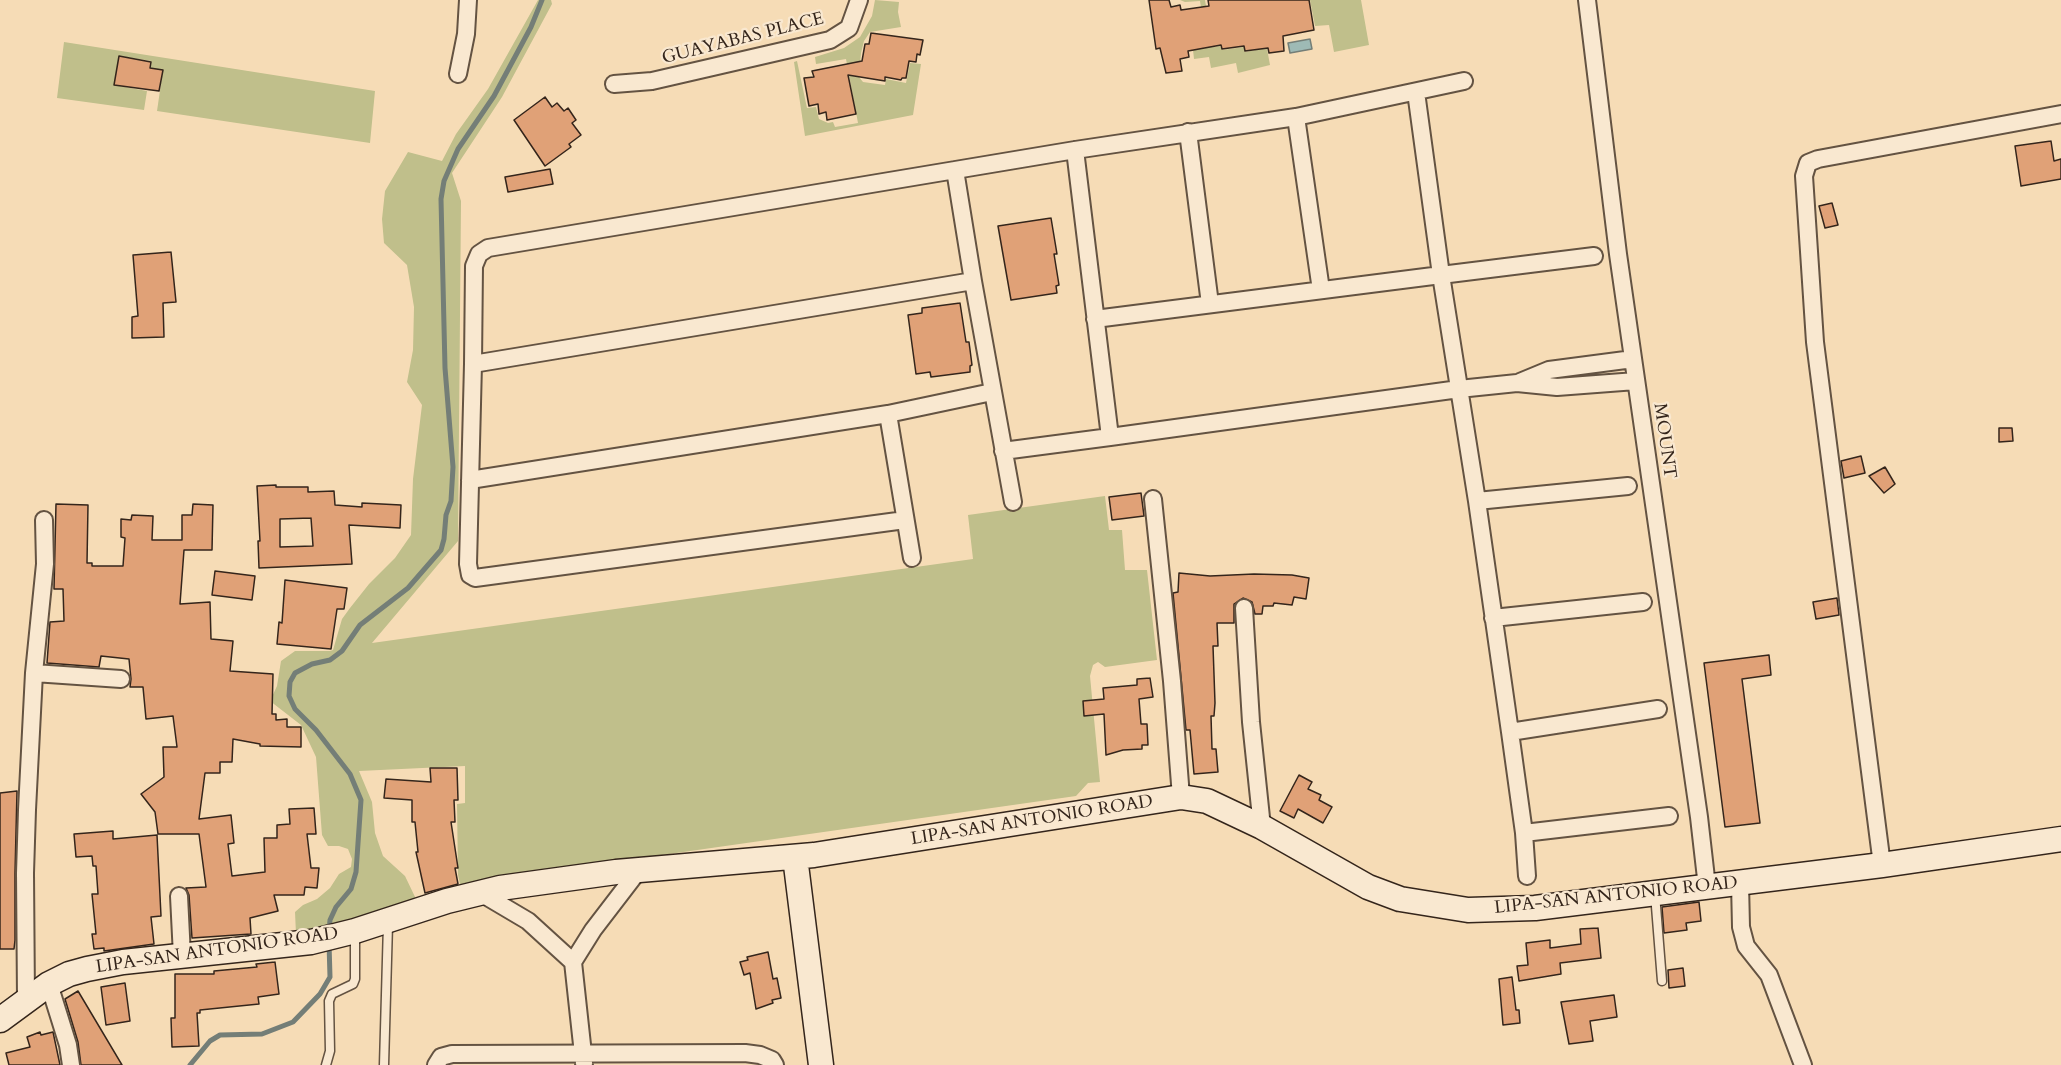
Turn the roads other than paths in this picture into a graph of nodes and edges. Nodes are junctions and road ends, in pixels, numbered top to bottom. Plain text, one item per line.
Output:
1 (468, 0) edge
2 (859, 0) edge
3 (1587, 0) edge
4 (458, 74) dead end
5 (1464, 81) dead end
6 (614, 84) dead end
7 (1416, 92) junction
8 (2061, 114) edge
9 (1296, 117) junction
10 (1188, 132) junction
11 (1075, 150) junction
12 (955, 170) junction
13 (1593, 256) dead end
14 (1441, 275) junction
15 (973, 281) junction
16 (1321, 290) junction
17 (1210, 304) junction
18 (1095, 320) junction
19 (1633, 359) junction
20 (473, 364) junction
21 (1636, 381) junction
22 (1517, 383) junction
23 (1459, 389) junction
24 (993, 392) junction
25 (888, 414) junction
26 (1110, 437) junction
27 (1004, 451) junction
28 (470, 480) junction
29 (1628, 486) dead end
30 (1153, 499) dead end
31 (1477, 501) junction
32 (1013, 502) dead end
33 (44, 520) dead end
34 (905, 520) junction
35 (912, 558) dead end
36 (1643, 602) dead end
37 (1244, 608) dead end
38 (1493, 618) junction
39 (34, 674) junction
40 (121, 679) dead end
41 (1658, 709) dead end
42 (1510, 732) junction
43 (1181, 798) junction
44 (1669, 816) dead end
45 (1262, 827) junction
46 (1524, 833) junction
47 (2061, 839) edge
48 (795, 856) junction
49 (1882, 865) junction
50 (639, 870) junction
51 (1527, 876) dead end
52 (1740, 883) junction
53 (1707, 887) junction
54 (478, 892) junction
55 (1655, 893) junction
56 (179, 896) dead end
57 (388, 921) junction
58 (352, 932) junction
59 (183, 956) junction
60 (573, 962) junction
61 (1662, 981) dead end
62 (49, 984) junction
63 (26, 1000) junction
64 (0, 1020) edge
65 (510, 1059) edge
66 (584, 1060) edge
67 (71, 1065) edge
68 (326, 1065) edge
69 (384, 1065) edge
70 (436, 1065) edge
71 (775, 1065) edge
72 (821, 1065) edge
73 (1803, 1065) edge

1 - 4 street
2 - 6 street, GUAYABAS PLACE
3 - 19 street, MOUNT
5 - 7 street
7 - 9 street
7 - 14 street
8 - 49 street
9 - 10 street
9 - 16 street
10 - 11 street
10 - 17 street
11 - 12 street
11 - 18 street
12 - 15 street
12 - 20 street
13 - 14 street
14 - 16 street
14 - 23 street
15 - 20 street
15 - 24 street
16 - 17 street
17 - 18 street
18 - 26 street
19 - 21 street, MOUNT
19 - 22 street
20 - 28 street
21 - 22 street
21 - 53 street, MOUNT
22 - 23 street
23 - 26 street
23 - 31 street
24 - 25 street
24 - 27 street
25 - 28 street
25 - 34 street
26 - 27 street
27 - 32 street
28 - 34 street
29 - 31 street
30 - 43 street
31 - 38 street
33 - 39 street
34 - 35 street
36 - 38 street
37 - 45 street
38 - 42 street
39 - 40 street
39 - 63 street
41 - 42 street
42 - 46 street
43 - 45 main road, LIPA-SAN ANTONIO ROAD
43 - 48 main road, LIPA-SAN ANTONIO ROAD
44 - 46 street
45 - 55 main road, LIPA-SAN ANTONIO ROAD
46 - 51 street
47 - 49 main road, LIPA-SAN ANTONIO ROAD
48 - 50 main road, LIPA-SAN ANTONIO ROAD
48 - 72 main road
49 - 52 main road, LIPA-SAN ANTONIO ROAD
50 - 54 main road, LIPA-SAN ANTONIO ROAD
50 - 60 street
52 - 53 main road, LIPA-SAN ANTONIO ROAD
52 - 73 street
53 - 55 main road, LIPA-SAN ANTONIO ROAD
54 - 57 main road, LIPA-SAN ANTONIO ROAD
54 - 60 street
55 - 61 lane
56 - 59 street
57 - 58 main road, LIPA-SAN ANTONIO ROAD
57 - 69 lane
58 - 59 main road, LIPA-SAN ANTONIO ROAD
58 - 68 lane
59 - 62 main road, LIPA-SAN ANTONIO ROAD
60 - 66 street
62 - 63 main road, LIPA-SAN ANTONIO ROAD
62 - 67 street
63 - 64 main road, LIPA-SAN ANTONIO ROAD
65 - 66 street
65 - 70 street
66 - 71 street

